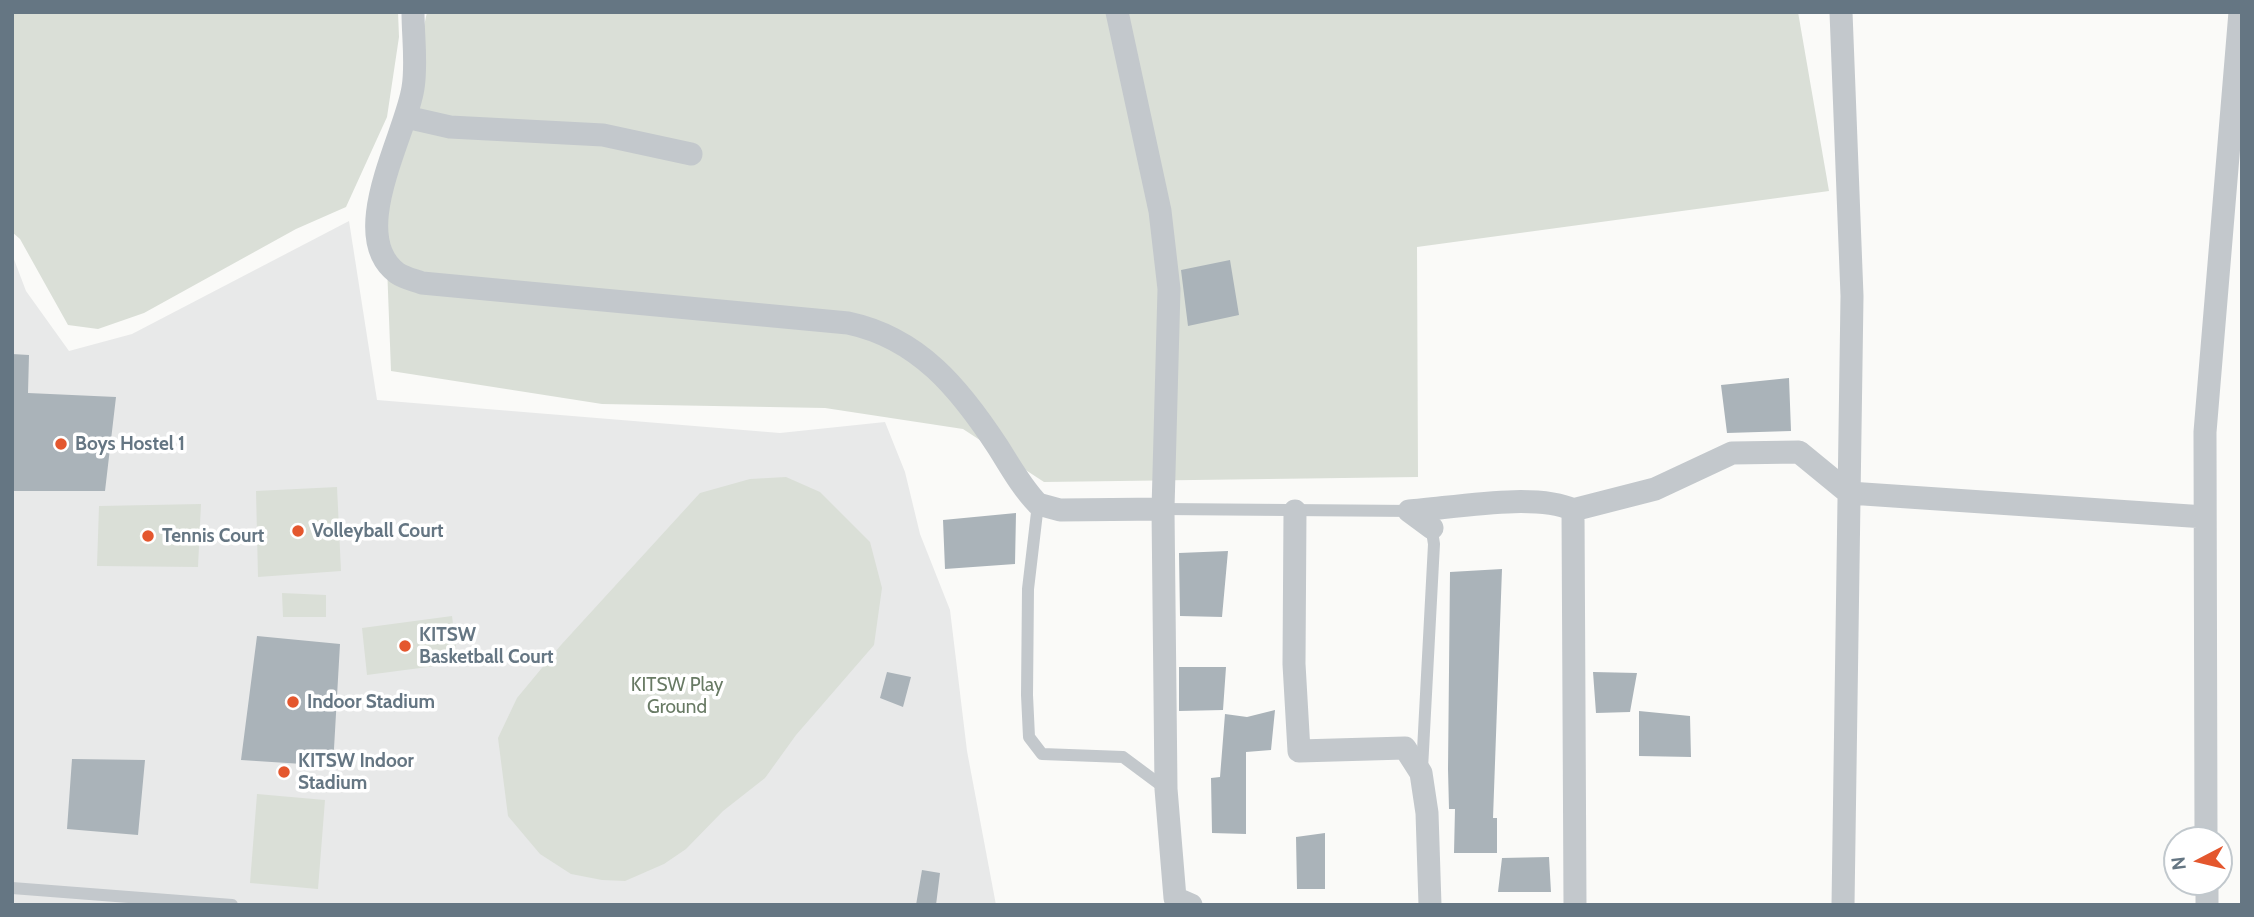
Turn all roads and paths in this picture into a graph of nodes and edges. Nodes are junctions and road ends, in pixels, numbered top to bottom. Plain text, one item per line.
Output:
1 (413, 12) edge
2 (1117, 12) edge
3 (1841, 12) edge
4 (2240, 12) edge
5 (406, 117) junction
6 (691, 154) dead end
7 (1849, 493) junction
8 (1038, 504) junction
9 (1163, 509) junction
10 (1295, 510) junction
11 (1573, 510) junction
12 (1409, 511) junction
13 (2205, 517) junction
14 (1432, 528) joint
15 (1422, 773) junction
16 (1166, 789) junction
17 (2206, 826) edge
18 (12, 888) edge
19 (232, 905) edge
20 (1191, 905) edge
21 (1430, 905) edge
22 (1575, 905) edge
23 (1843, 905) edge

1 - 5 street
2 - 9 street
3 - 7 street
4 - 13 street
5 - 6 street
5 - 8 street
7 - 11 street
7 - 13 street
7 - 23 street
8 - 9 street
8 - 16 lane
9 - 10 lane
9 - 16 street
10 - 12 lane
10 - 15 street
11 - 12 street
11 - 22 street
12 - 14 street
13 - 17 street
14 - 15 lane
15 - 21 street
16 - 20 street
18 - 19 lane

